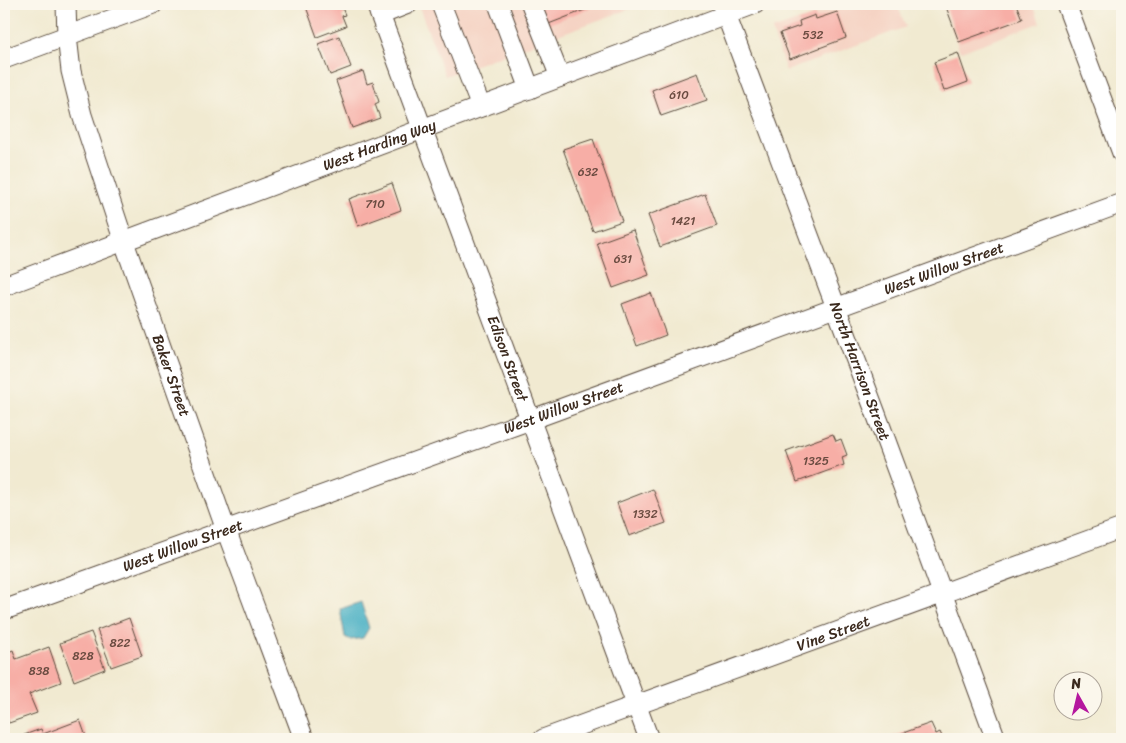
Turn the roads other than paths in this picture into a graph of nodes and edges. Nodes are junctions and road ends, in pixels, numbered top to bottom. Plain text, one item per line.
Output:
1 (66, 4) edge
2 (153, 4) edge
3 (408, 4) edge
4 (441, 4) edge
5 (498, 4) edge
6 (531, 4) edge
7 (755, 4) edge
8 (1066, 4) edge
9 (378, 9) edge
10 (724, 9) edge
11 (66, 36) junction
12 (4, 59) edge
13 (560, 77) junction
14 (530, 89) junction
15 (481, 107) junction
16 (422, 129) junction
17 (1122, 153) edge
18 (1122, 203) edge
19 (124, 242) junction
20 (4, 286) edge
21 (836, 308) junction
22 (530, 420) junction
23 (1122, 528) edge
24 (226, 530) junction
25 (942, 594) junction
26 (4, 610) edge
27 (637, 706) junction
28 (304, 739) edge
29 (543, 739) edge
30 (649, 739) edge
31 (996, 739) edge

1 - 11 street, Baker Street
2 - 11 street
3 - 9 street
4 - 15 street
5 - 14 street
6 - 13 street
7 - 10 street, West Harding Way
8 - 17 street
9 - 16 street, Edison Street
10 - 13 street, West Harding Way
10 - 21 street, North Harrison Street
11 - 12 street
11 - 19 street, Baker Street
13 - 14 street, West Harding Way
14 - 15 street, West Harding Way
15 - 16 street, West Harding Way
16 - 19 street, West Harding Way
16 - 22 street, Edison Street
18 - 21 street, West Willow Street
19 - 20 street, West Harding Way
19 - 24 street, Baker Street
21 - 22 street, West Willow Street
21 - 25 street, North Harrison Street
22 - 24 street, West Willow Street
22 - 27 street, Edison Street
23 - 25 street, Vine Street
24 - 26 street, West Willow Street
24 - 28 street, Baker Street
25 - 27 street, Vine Street
25 - 31 street, North Harrison Street
27 - 29 street, Vine Street
27 - 30 street, Edison Street

